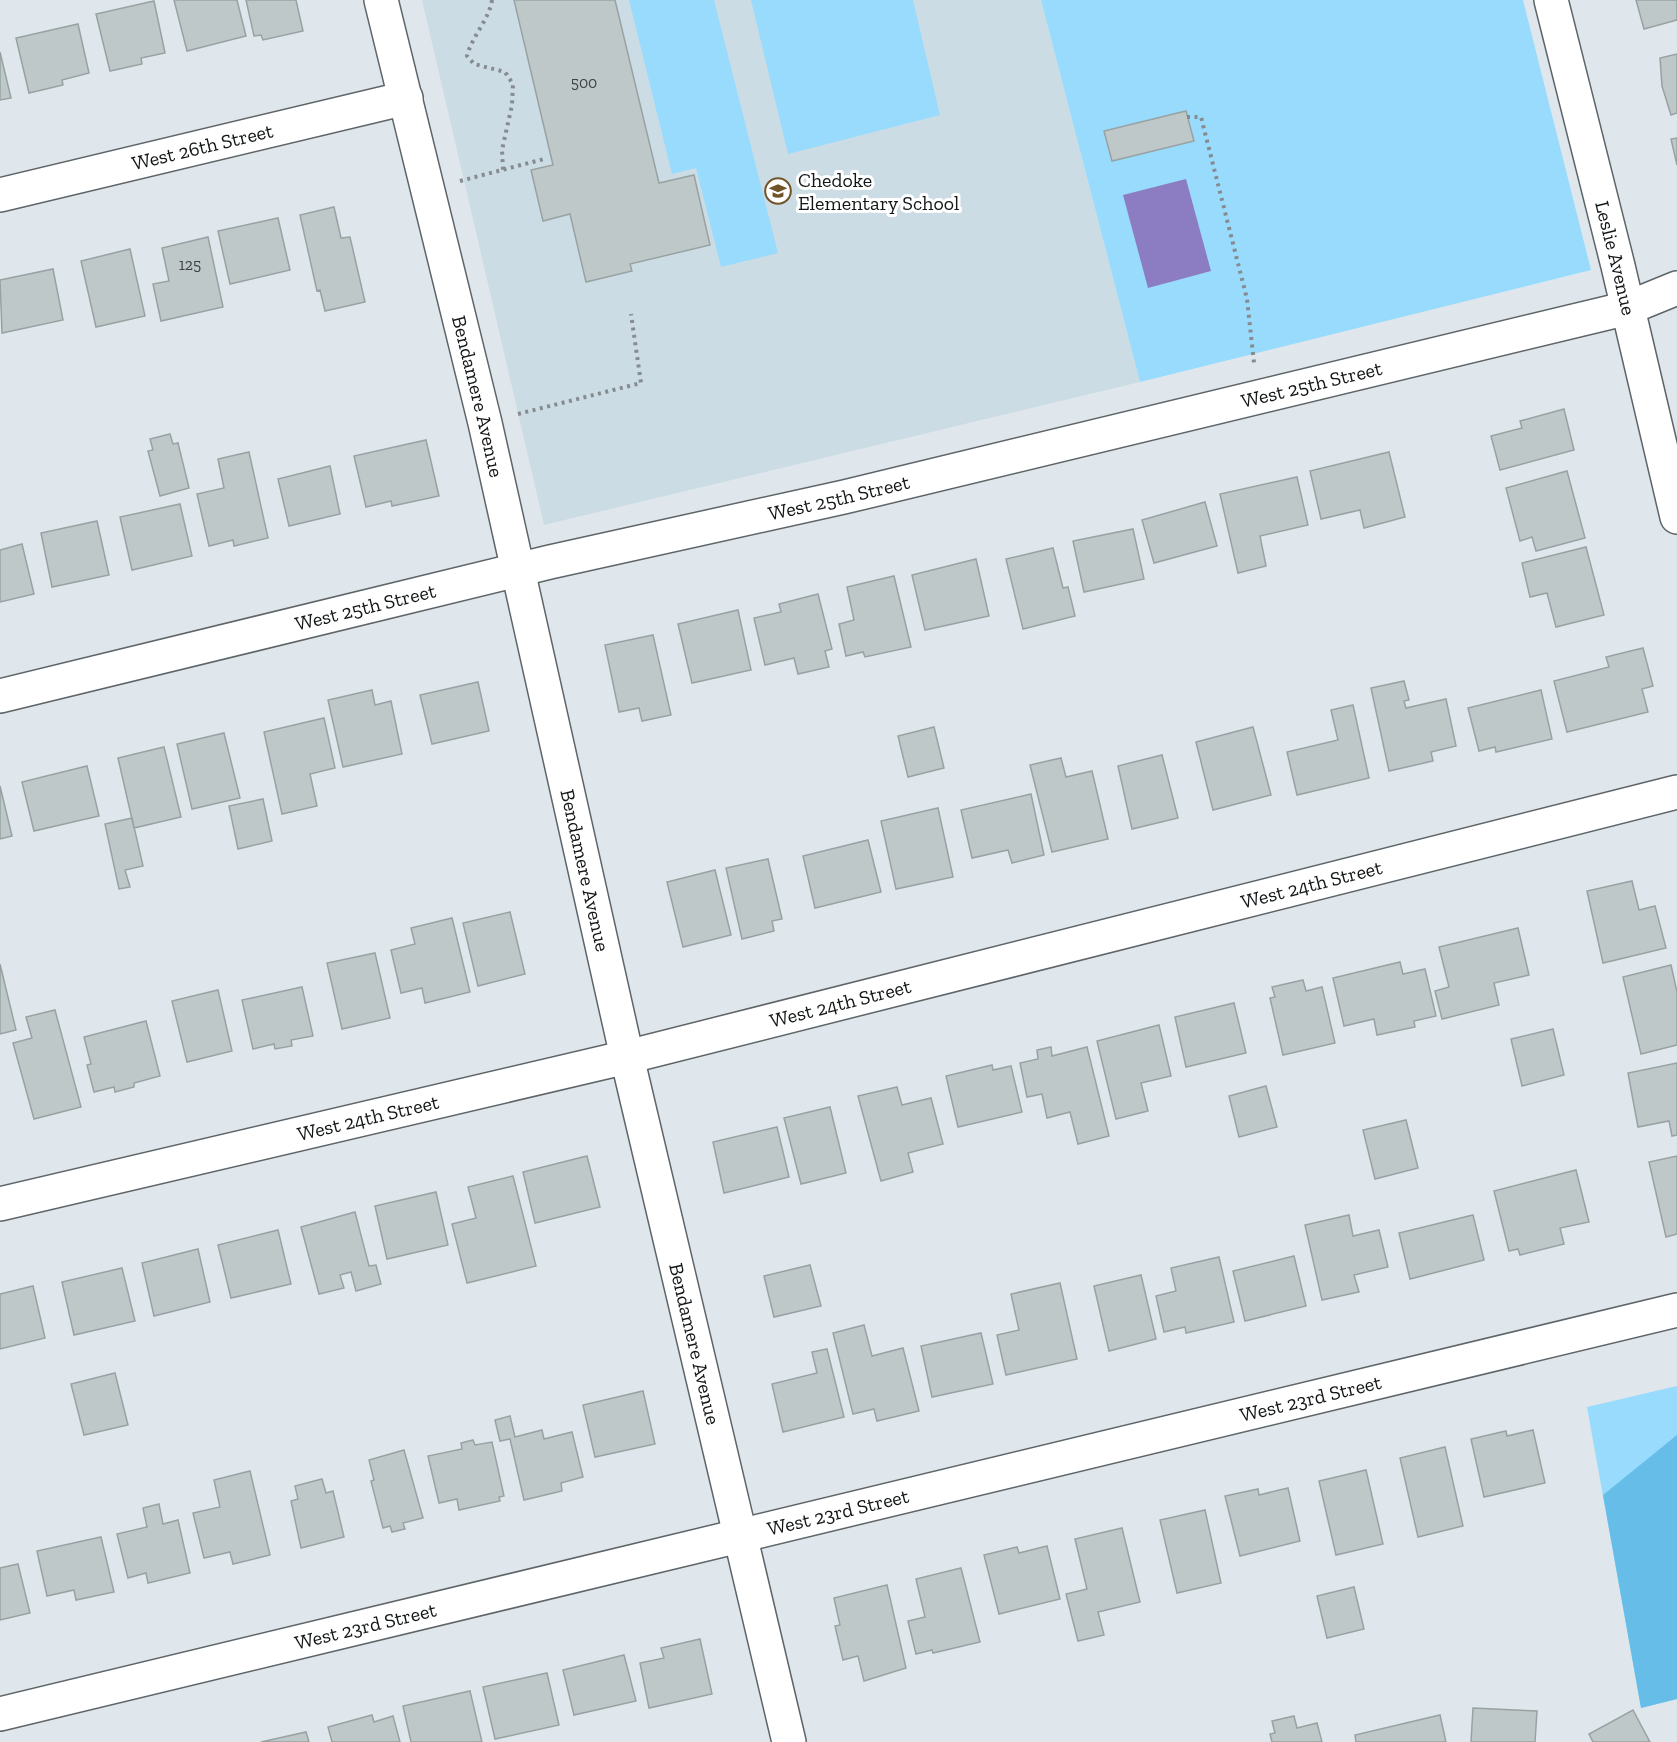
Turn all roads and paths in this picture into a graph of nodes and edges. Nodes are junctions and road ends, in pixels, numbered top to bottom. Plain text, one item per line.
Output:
1 (381, 0) edge
2 (492, 0) edge
3 (1551, 0) edge
4 (406, 98) junction
5 (1187, 117) dead end
6 (544, 159) dead end
7 (503, 170) junction
8 (427, 190) junction
9 (0, 195) edge
10 (1677, 288) edge
11 (1628, 308) junction
12 (631, 314) dead end
13 (1262, 396) junction
14 (485, 423) junction
15 (1677, 517) edge
16 (517, 570) junction
17 (0, 696) edge
18 (1677, 792) edge
19 (627, 1057) junction
20 (0, 1204) edge
21 (1677, 1310) edge
22 (741, 1536) junction
23 (0, 1714) edge
24 (789, 1742) edge

1 - 4 street, Bendamere Avenue
2 - 7 path
3 - 11 street, Leslie Avenue
4 - 8 street, Bendamere Avenue
4 - 9 street, West 26th Street
5 - 13 path
6 - 7 path
7 - 8 path
8 - 14 street, Bendamere Avenue
10 - 11 street, West 25th Street
11 - 13 street, West 25th Street
11 - 15 street, Leslie Avenue
12 - 14 path
13 - 16 street, West 25th Street
14 - 16 street, Bendamere Avenue
16 - 17 street, West 25th Street
16 - 19 street, Bendamere Avenue
18 - 19 street, West 24th Street
19 - 20 street, West 24th Street
19 - 22 street, Bendamere Avenue
21 - 22 street, West 23rd Street
22 - 23 street, West 23rd Street
22 - 24 street, Bendamere Avenue

